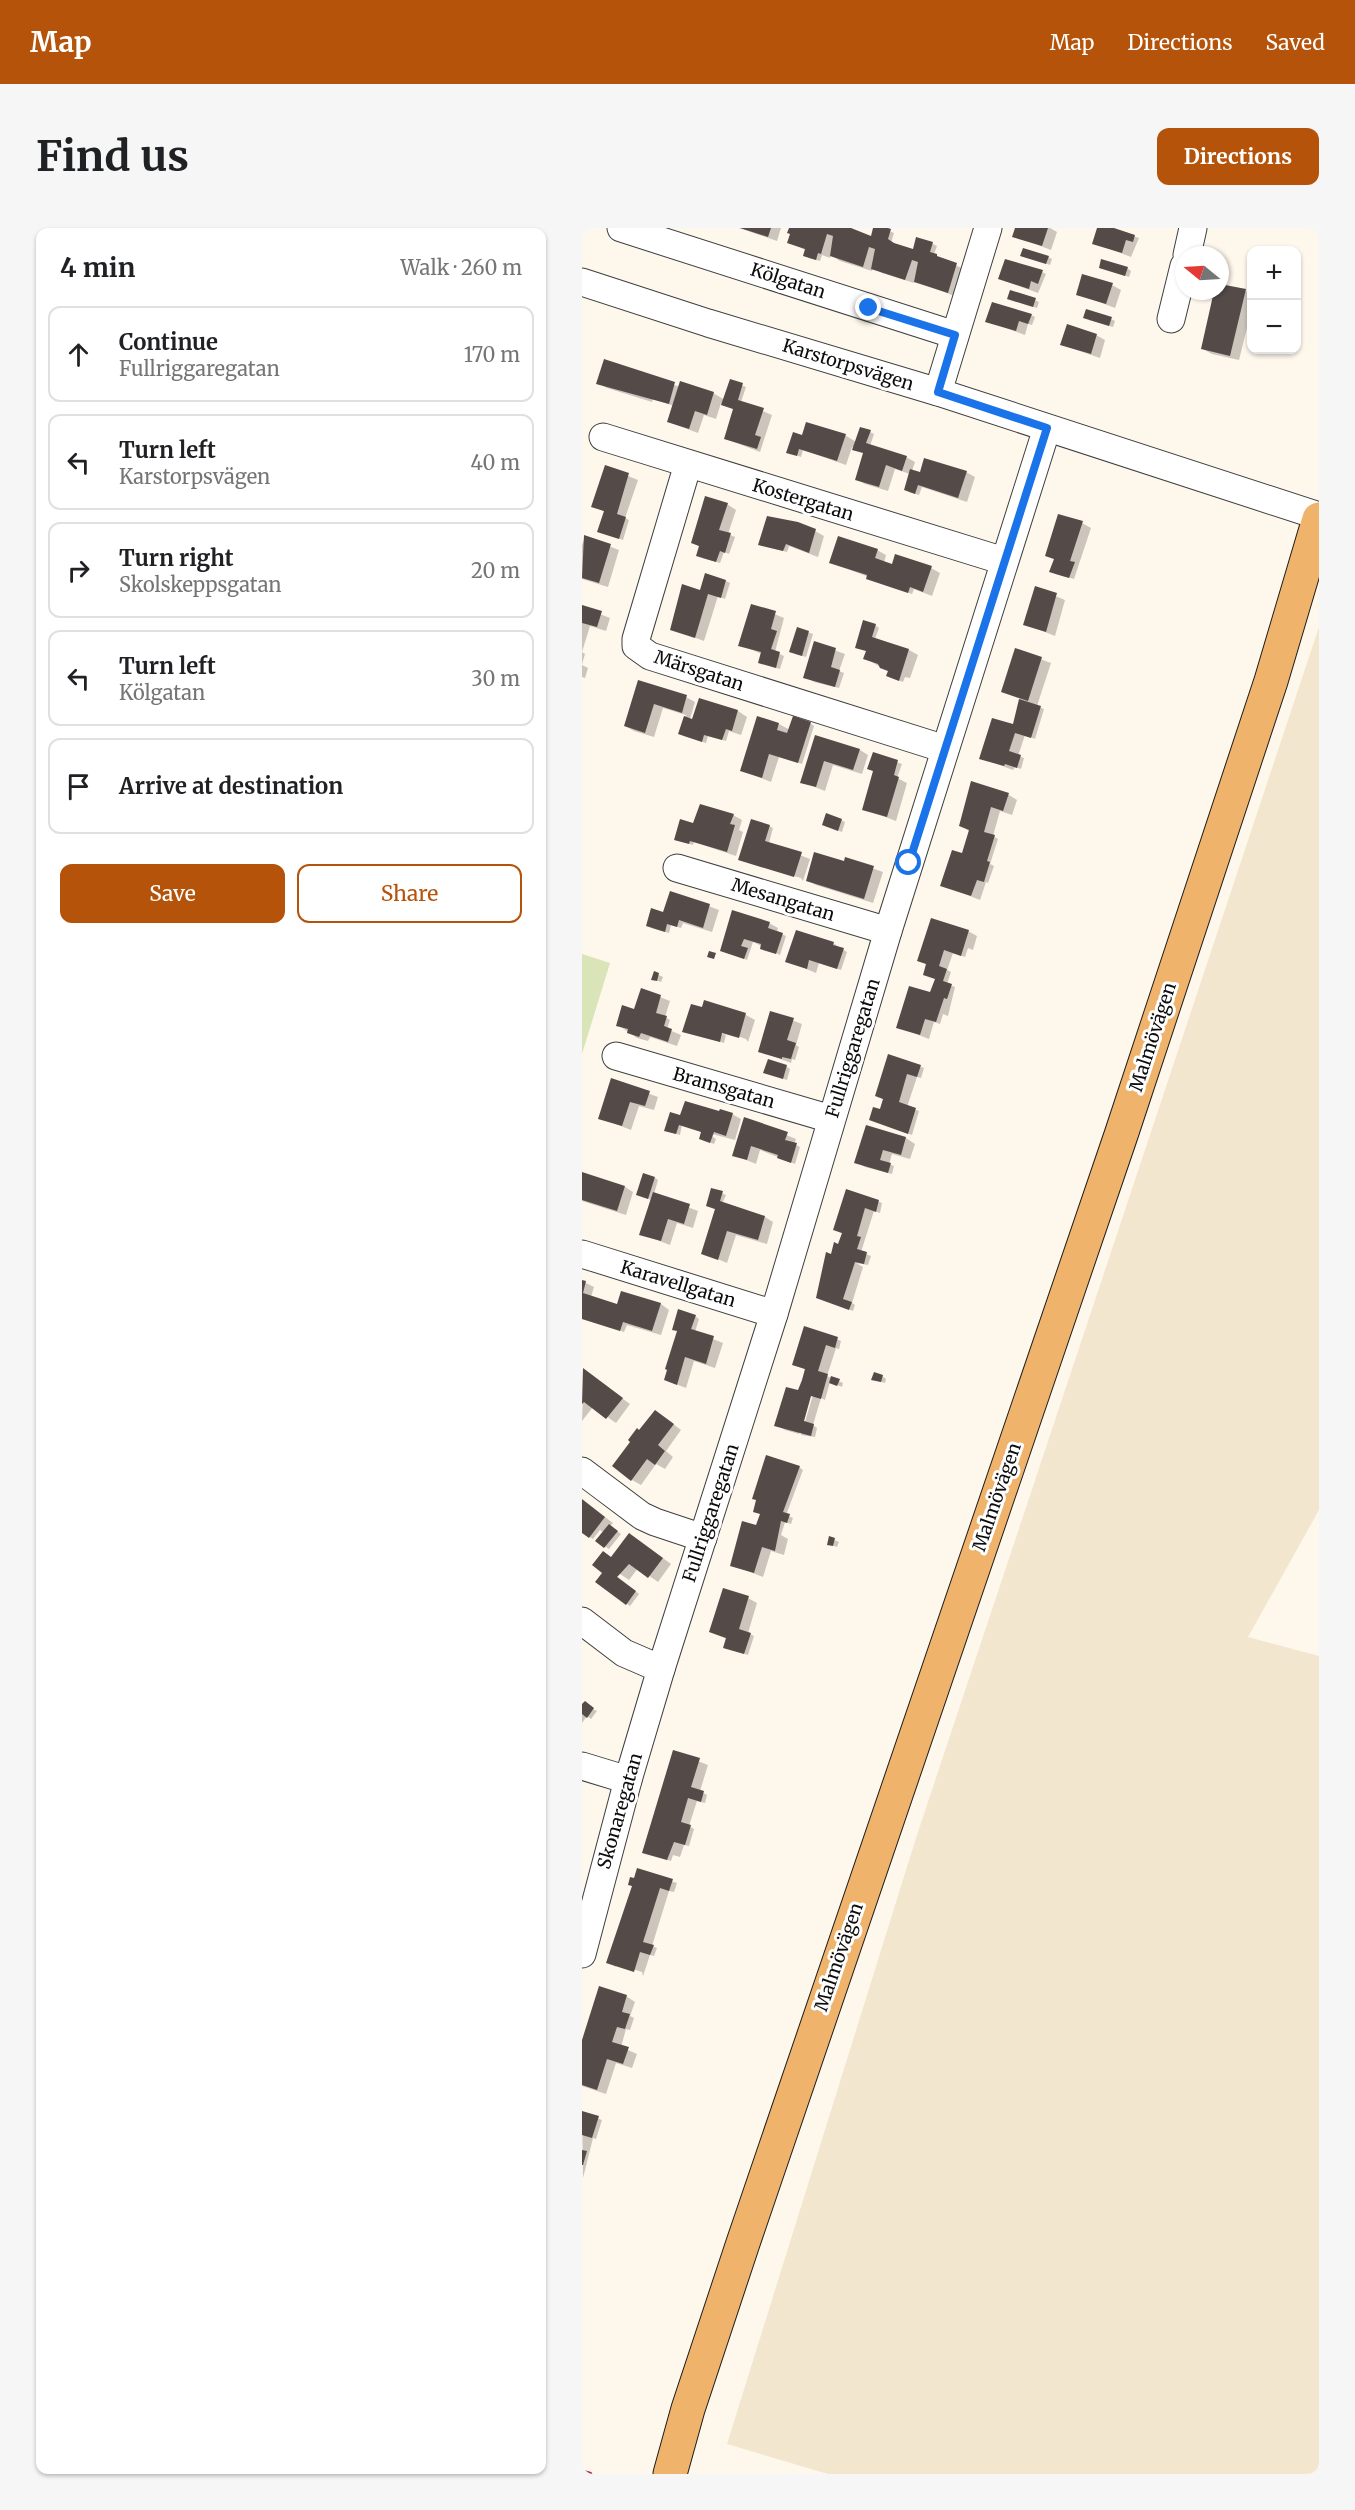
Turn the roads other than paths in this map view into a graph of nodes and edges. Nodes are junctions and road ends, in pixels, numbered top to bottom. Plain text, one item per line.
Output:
1 (621, 228) edge
2 (988, 228) edge
3 (1193, 228) edge
4 (1189, 246) edge
5 (582, 282) edge
6 (1176, 300) edge
7 (1171, 319) dead end
8 (955, 335) junction
9 (938, 392) junction
10 (1047, 428) junction
11 (603, 437) dead end
12 (688, 464) junction
13 (1319, 517) edge
14 (1004, 561) junction
15 (945, 749) junction
16 (677, 868) dead end
17 (888, 931) junction
18 (616, 1056) dead end
19 (831, 1119) junction
20 (582, 1254) edge
21 (774, 1314) junction
22 (582, 1471) edge
23 (703, 1538) junction
24 (582, 1621) edge
25 (661, 1669) junction
26 (582, 1766) edge
27 (628, 1780) junction
28 (584, 1939) edge
29 (670, 2474) edge

1 - 8 street, Kölgatan
2 - 8 street
3 - 4 street
5 - 9 street, Karstorpsvägen
6 - 7 street
8 - 9 street
9 - 10 street, Karstorpsvägen
10 - 13 street, Karstorpsvägen
10 - 14 street, Fullriggaregatan
11 - 12 street, Kostergatan
12 - 14 street, Kostergatan
12 - 15 street, Märsgatan
13 - 29 main road, Malmövägen
14 - 15 street, Fullriggaregatan
15 - 17 street, Fullriggaregatan
16 - 17 street, Mesangatan
17 - 19 street, Fullriggaregatan
18 - 19 street, Bramsgatan
19 - 21 street, Fullriggaregatan
20 - 21 street, Karavellgatan
21 - 23 street, Fullriggaregatan
22 - 23 street
23 - 25 street, Fullriggaregatan
24 - 25 street
25 - 27 street, Skonaregatan
26 - 27 street
27 - 28 street, Skonaregatan

